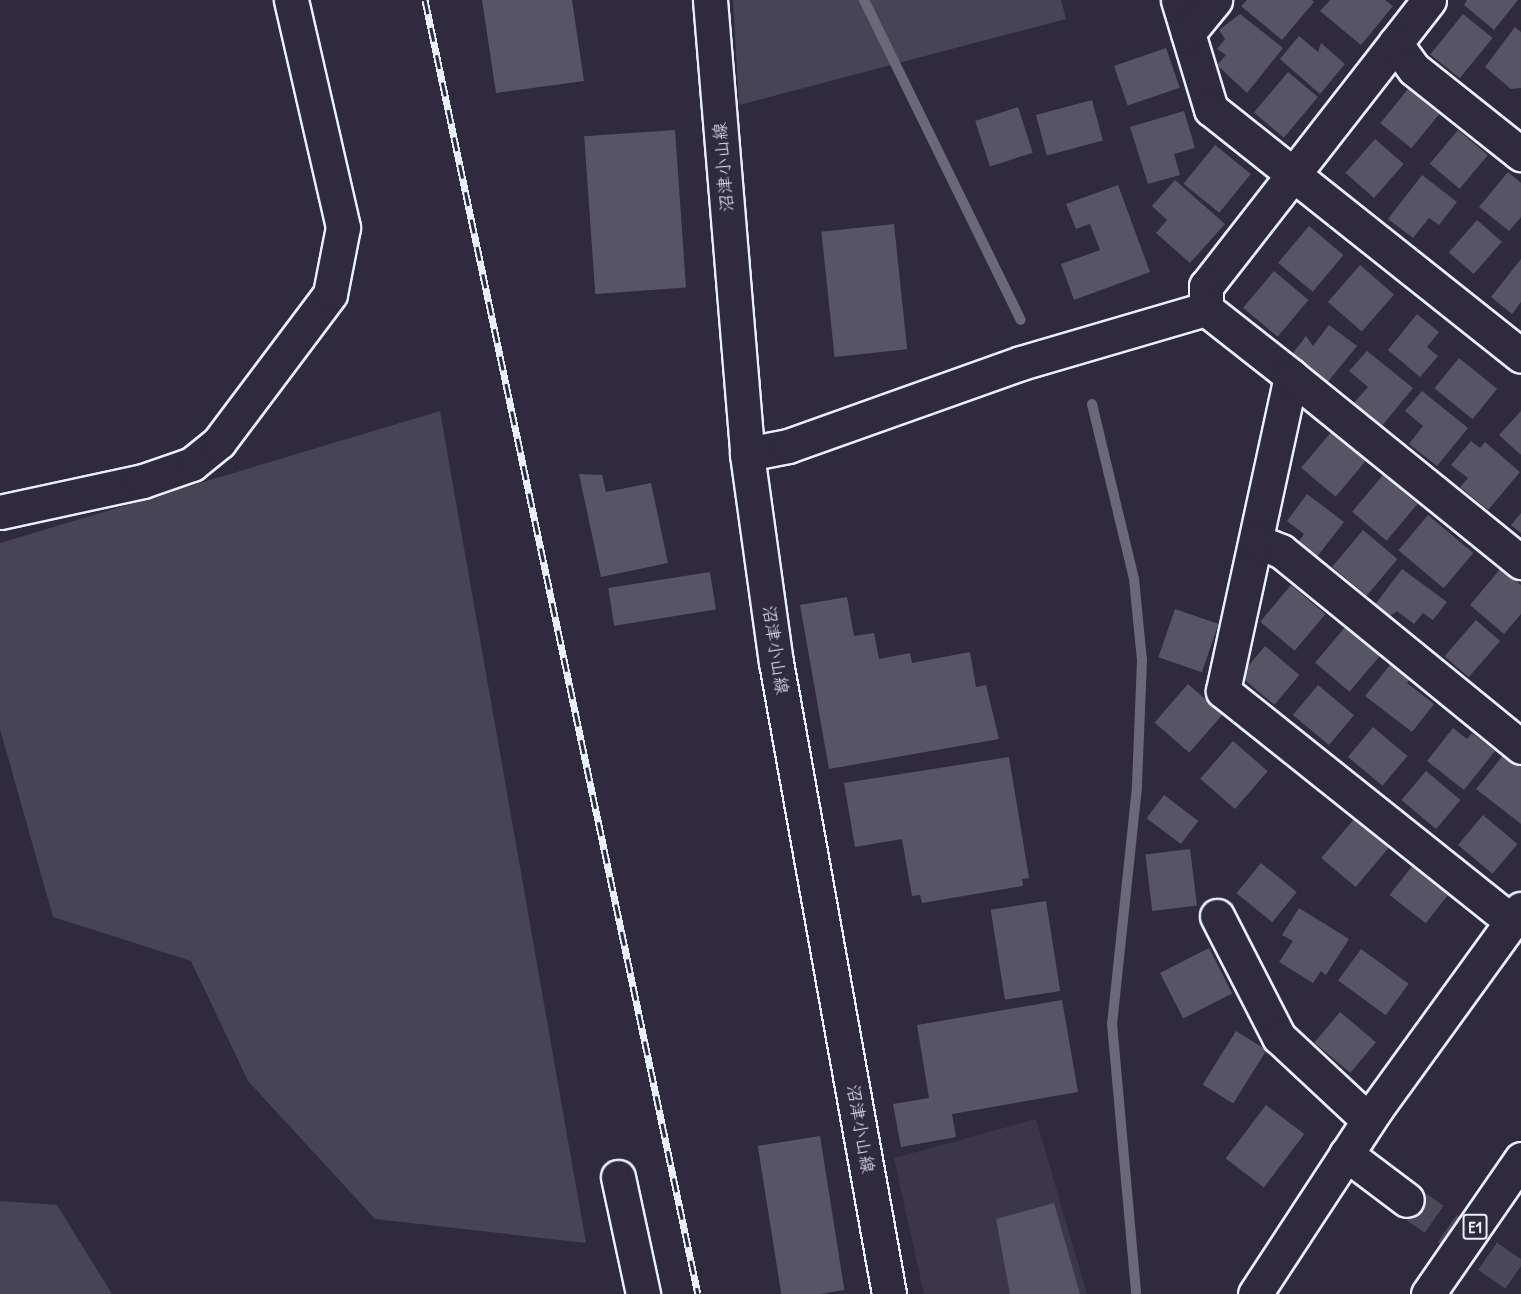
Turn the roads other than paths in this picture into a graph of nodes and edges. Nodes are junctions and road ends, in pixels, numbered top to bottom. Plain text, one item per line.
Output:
1 (291, 0) edge
2 (710, 0) edge
3 (1178, 0) edge
4 (1215, 0) edge
5 (1429, 0) edge
6 (1188, 33) junction
7 (1395, 43) junction
8 (1521, 154) edge
9 (1294, 178) junction
10 (1206, 309) junction
11 (1521, 356) edge
12 (1291, 376) junction
13 (747, 454) junction
14 (0, 512) edge
15 (1256, 541) junction
16 (1521, 562) edge
17 (1521, 747) edge
18 (1516, 915) edge
19 (1217, 916) dead end
20 (1368, 1120) junction
21 (1346, 1154) junction
22 (1521, 1159) edge
23 (618, 1177) dead end
24 (1407, 1200) tunnel mouth
25 (644, 1294) edge
26 (889, 1294) edge
27 (1256, 1294) edge
28 (1428, 1294) edge

1 - 14 main road
2 - 13 main road, 沼津小山線
3 - 6 main road
4 - 6 main road
5 - 7 main road
6 - 9 main road
7 - 8 main road
7 - 9 main road
9 - 10 main road
9 - 11 main road
10 - 12 main road
10 - 13 main road
12 - 15 main road
12 - 16 main road
13 - 26 main road, 沼津小山線
15 - 17 main road
15 - 18 main road
18 - 20 main road
19 - 20 main road
20 - 21 main road
21 - 24 main road
21 - 27 main road
22 - 28 main road, E1
23 - 25 main road

